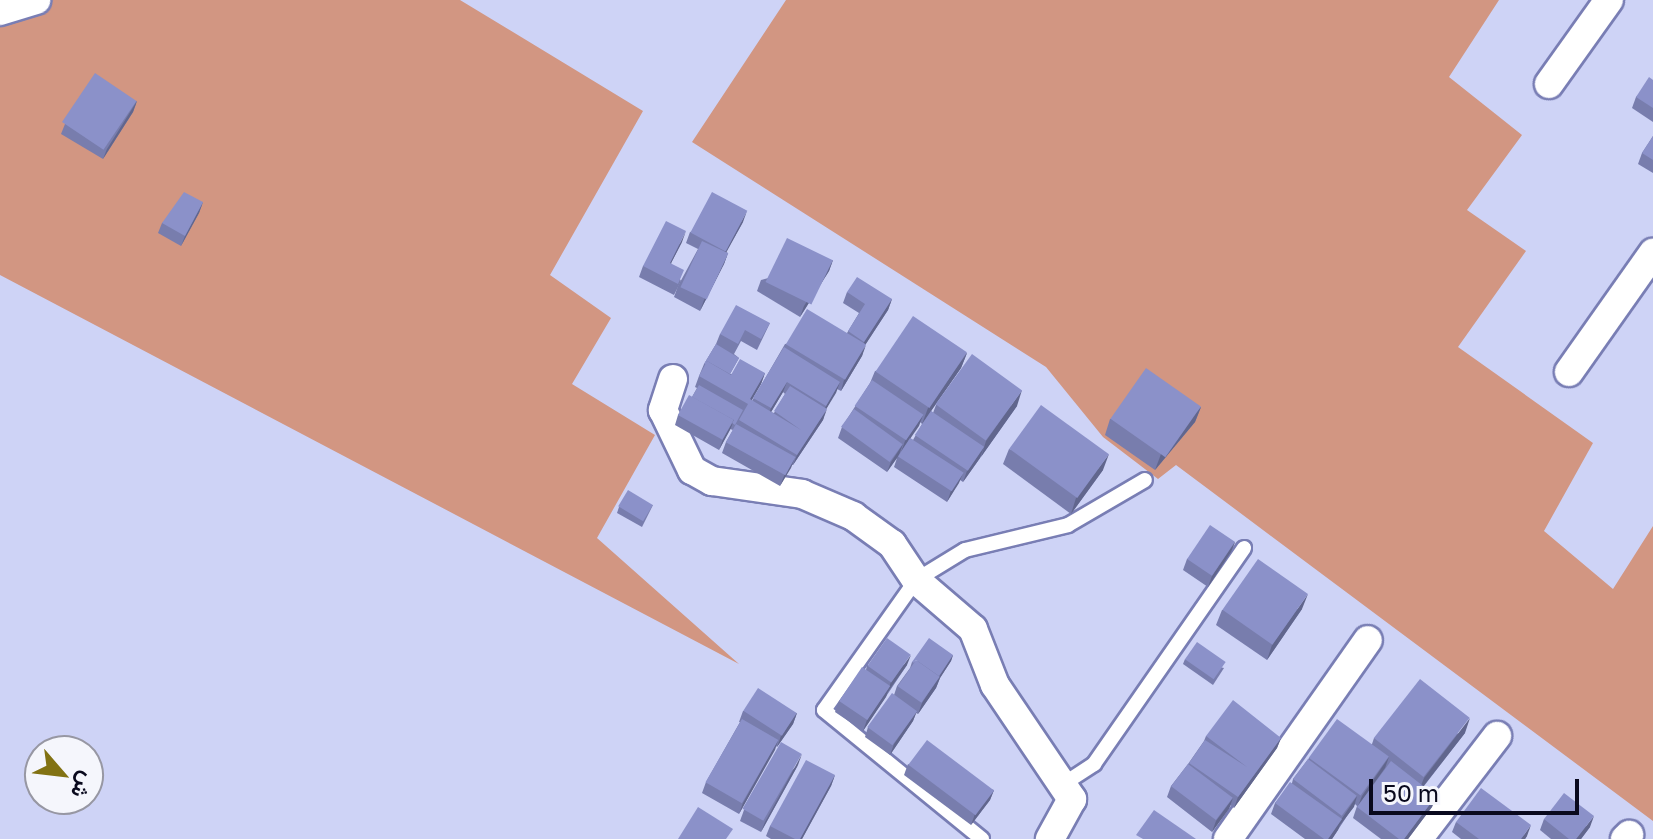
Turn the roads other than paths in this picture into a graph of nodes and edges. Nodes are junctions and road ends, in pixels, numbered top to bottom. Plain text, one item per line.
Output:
1 (36, 0) edge
2 (1609, 0) edge
3 (0, 11) edge
4 (1549, 84) dead end
5 (1653, 253) edge
6 (1569, 372) dead end
7 (673, 379) dead end
8 (1145, 480) dead end
9 (1244, 548) dead end
10 (916, 580) junction
11 (1368, 640) dead end
12 (1497, 736) dead end
13 (1065, 783) junction
14 (982, 839) edge
15 (1050, 839) edge
16 (1228, 839) edge
17 (1418, 839) edge

1 - 3 street
2 - 4 street
5 - 6 street
7 - 10 street
8 - 10 lane
9 - 13 lane
10 - 13 street
10 - 14 lane
11 - 16 street
12 - 17 street
13 - 15 street

